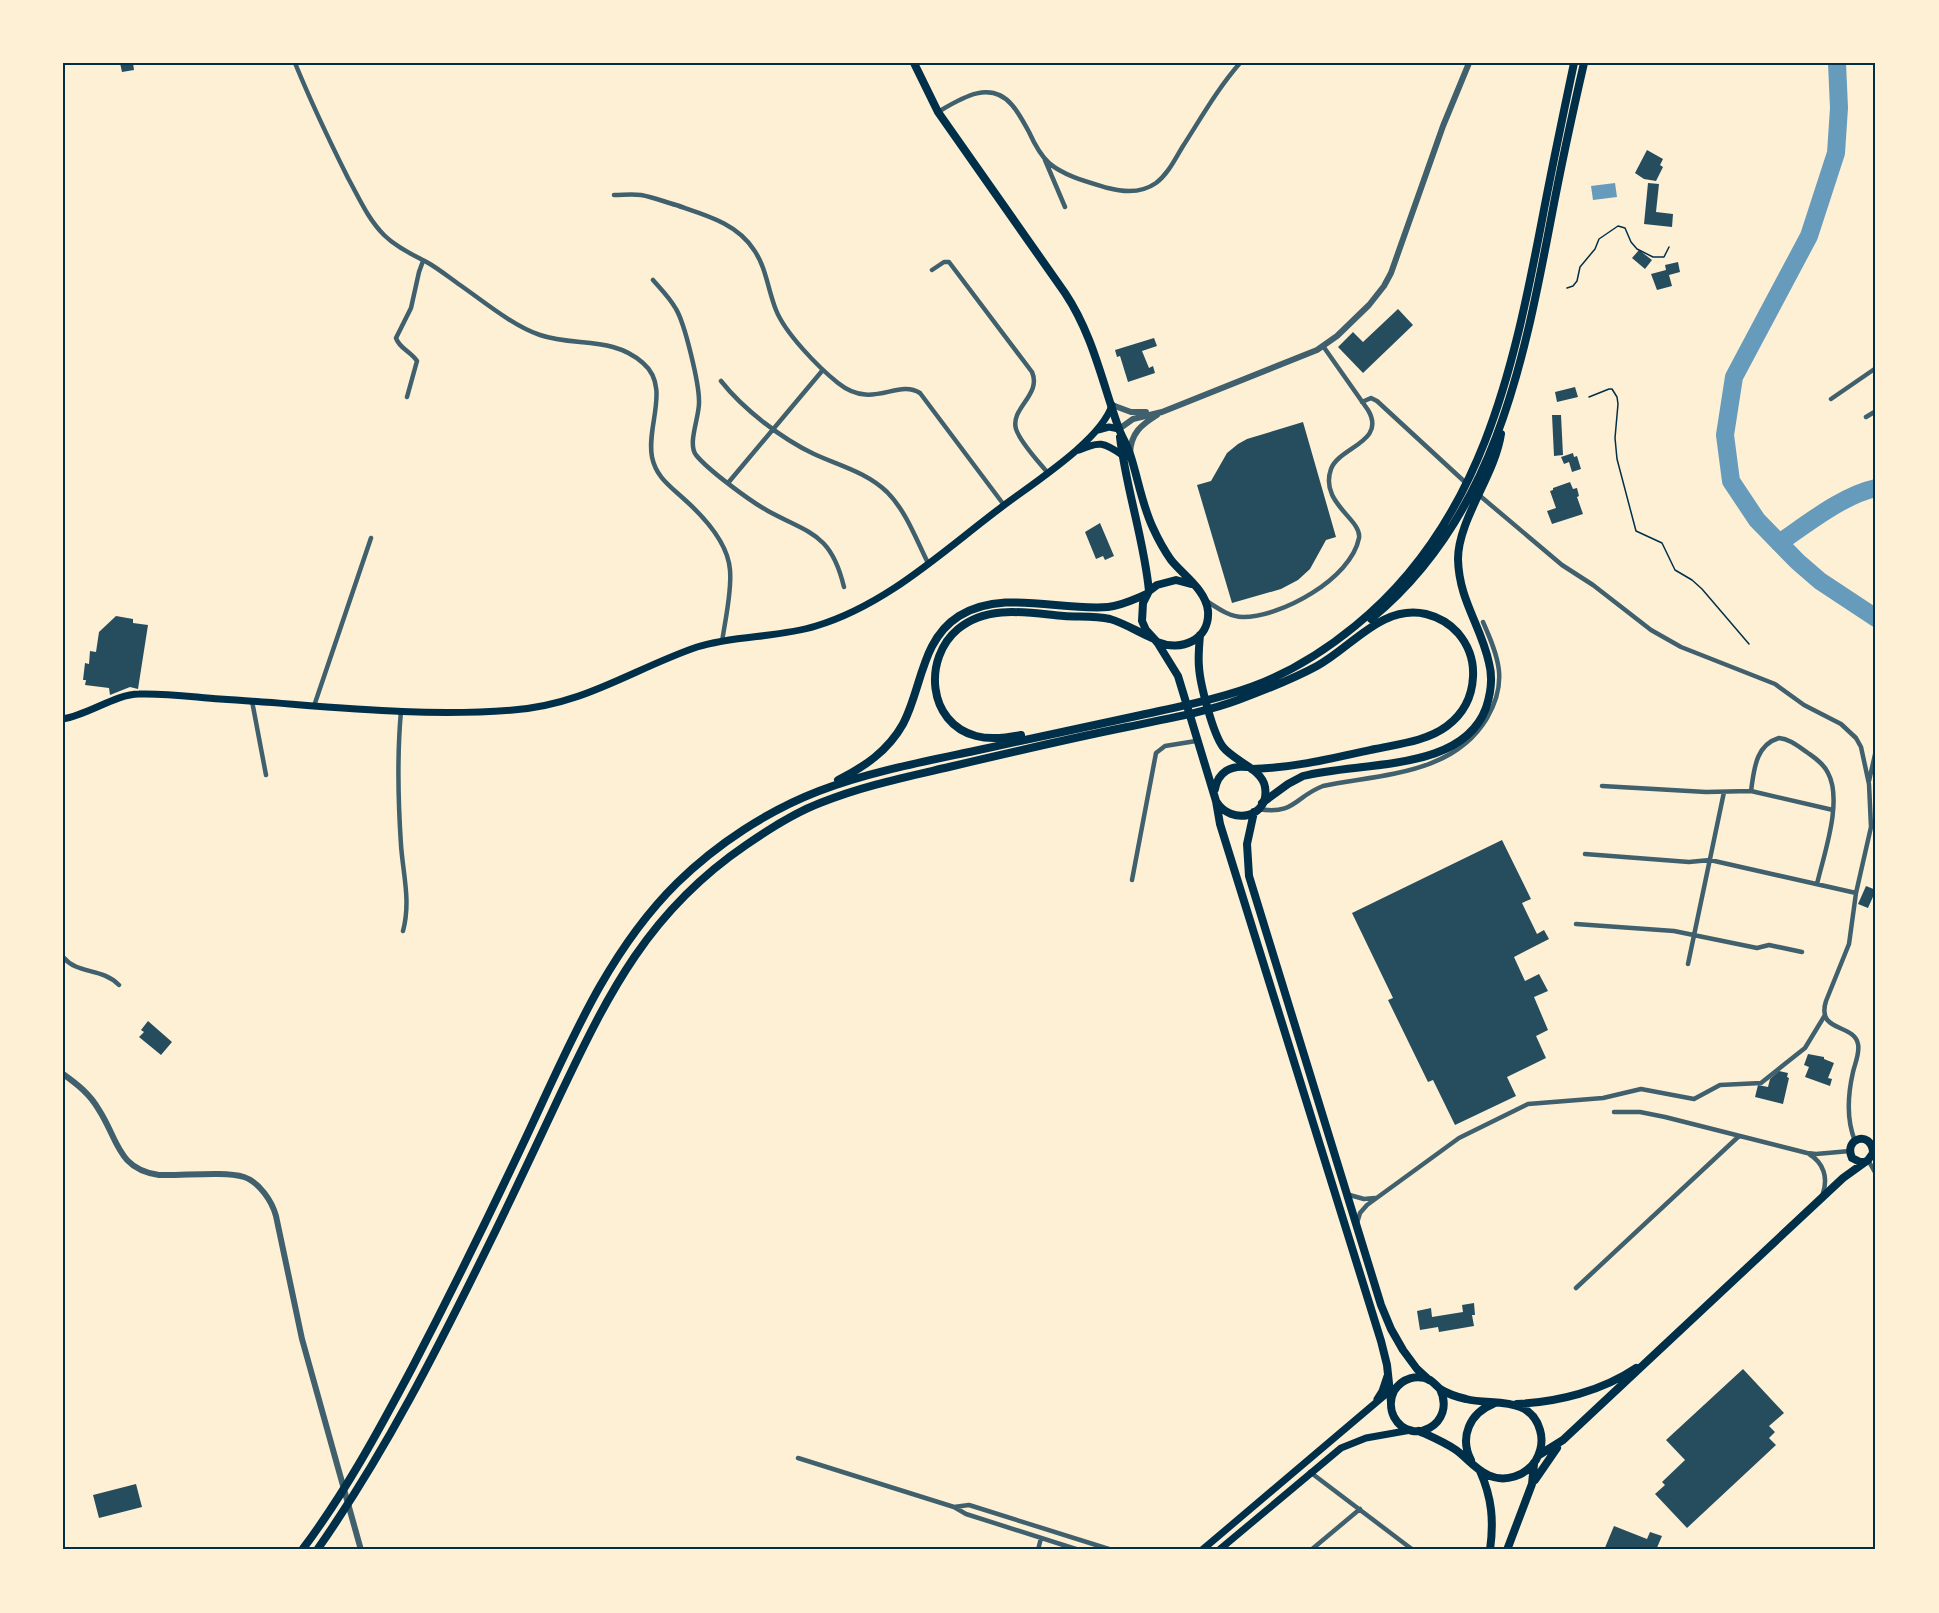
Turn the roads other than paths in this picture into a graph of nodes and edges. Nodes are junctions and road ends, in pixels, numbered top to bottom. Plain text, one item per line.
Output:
1 (294, 63) edge
2 (914, 63) edge
3 (1240, 63) edge
4 (1469, 63) edge
5 (1575, 63) edge
6 (1584, 63) edge
7 (938, 112) junction
8 (1044, 158) junction
9 (614, 195) dead end
10 (1065, 207) dead end
11 (423, 261) junction
12 (932, 270) dead end
13 (653, 280) dead end
14 (1323, 346) junction
15 (1876, 368) edge
16 (822, 370) junction
17 (721, 381) dead end
18 (407, 397) dead end
19 (1831, 399) dead end
20 (1362, 402) junction
21 (1112, 405) junction
22 (1876, 411) edge
23 (1162, 412) junction
24 (1866, 417) dead end
25 (774, 428) junction
26 (1119, 429) junction
27 (1093, 433) junction
28 (1074, 452) junction
29 (1126, 454) junction
30 (1047, 472) junction
31 (1477, 482) junction
32 (728, 483) junction
33 (1470, 496) junction
34 (1004, 505) junction
35 (371, 538) dead end
36 (928, 563) junction
37 (844, 586) dead end
38 (1195, 586) junction
39 (1148, 593) junction
40 (1205, 600) junction
41 (1483, 622) dead end
42 (1200, 635) junction
43 (1154, 640) junction
44 (722, 642) junction
45 (1259, 691) junction
46 (251, 701) junction
47 (314, 706) junction
48 (1173, 708) junction
49 (401, 711) junction
50 (63, 719) edge
51 (1196, 737) junction
52 (1876, 750) edge
53 (1250, 768) junction
54 (266, 775) dead end
55 (1869, 784) junction
56 (1602, 786) dead end
57 (1215, 790) junction
58 (1750, 791) junction
59 (816, 792) junction
60 (1724, 792) junction
61 (1216, 801) junction
62 (1258, 808) junction
63 (1833, 810) junction
64 (1584, 854) dead end
65 (1710, 860) junction
66 (1132, 880) dead end
67 (1817, 884) junction
68 (1856, 893) junction
69 (1576, 924) dead end
70 (403, 931) dead end
71 (1694, 936) junction
72 (1802, 952) dead end
73 (63, 957) edge
74 (1688, 964) dead end
75 (119, 985) dead end
76 (1825, 1016) junction
77 (63, 1074) edge
78 (1614, 1112) dead end
79 (1738, 1137) junction
80 (1855, 1141) junction
81 (1873, 1141) edge
82 (1807, 1153) junction
83 (1851, 1154) junction
84 (1870, 1156) edge
85 (1876, 1174) edge
86 (1843, 1178) junction
87 (1346, 1194) junction
88 (1380, 1196) junction
89 (1821, 1199) junction
90 (1356, 1226) junction
91 (1576, 1288) dead end
92 (1675, 1337) junction
93 (1387, 1365) junction
94 (1429, 1380) junction
95 (1401, 1382) junction
96 (1440, 1389) junction
97 (1390, 1391) junction
98 (1391, 1402) junction
99 (1500, 1403) junction
100 (1514, 1404) junction
101 (1368, 1410) junction
102 (1415, 1430) junction
103 (1565, 1438) junction
104 (1539, 1455) junction
105 (798, 1458) dead end
106 (1534, 1464) junction
107 (1476, 1467) junction
108 (1310, 1472) junction
109 (1530, 1489) junction
110 (954, 1507) junction
111 (1360, 1509) junction
112 (1041, 1538) junction
113 (302, 1550) edge
114 (317, 1550) edge
115 (361, 1550) edge
116 (1038, 1550) edge
117 (1079, 1550) edge
118 (1112, 1550) edge
119 (1202, 1550) edge
120 (1219, 1550) edge
121 (1311, 1550) edge
122 (1413, 1550) edge
123 (1490, 1550) edge
124 (1507, 1550) edge

1 - 11 street
2 - 7 main road
3 - 8 street
4 - 14 street
5 - 31 highway
6 - 31 highway
7 - 8 street
7 - 21 main road
8 - 10 street
9 - 16 street
11 - 18 street
11 - 44 street
12 - 30 street
13 - 32 street
14 - 20 street
14 - 23 street
15 - 19 street
16 - 25 street
16 - 34 street
17 - 25 street
20 - 40 street
20 - 55 street
21 - 23 street
21 - 26 main road
21 - 27 main road
22 - 24 street
23 - 26 street
23 - 29 street
25 - 32 street
25 - 36 street
26 - 27 main road
26 - 29 main road
27 - 28 main road
28 - 29 main road
28 - 30 main road
29 - 38 main road
29 - 39 main road
30 - 34 main road
31 - 33 highway
31 - 33 highway
32 - 37 street
33 - 45 highway
33 - 48 highway
33 - 62 highway
34 - 36 main road
35 - 47 street
36 - 44 main road
38 - 39 main road
38 - 40 main road
39 - 43 main road
39 - 59 highway
40 - 42 main road
41 - 62 street
42 - 43 main road
42 - 53 main road
43 - 48 highway
43 - 51 main road
44 - 49 main road
45 - 53 highway
45 - 114 highway
46 - 47 main road
46 - 50 main road
46 - 54 street
47 - 49 main road
48 - 59 highway
49 - 70 street
51 - 57 main road
51 - 66 street
52 - 55 street
53 - 57 main road
53 - 62 main road
55 - 68 street
56 - 60 street
57 - 61 main road
58 - 60 street
58 - 63 street
58 - 63 street
59 - 113 highway
60 - 65 street
61 - 62 main road
61 - 93 main road
62 - 87 main road
63 - 67 street
64 - 65 street
65 - 67 street
65 - 71 street
67 - 68 street
68 - 76 street
69 - 71 street
71 - 72 street
71 - 74 street
73 - 75 street
76 - 80 street
76 - 88 street
77 - 115 street
78 - 79 street
79 - 82 street
79 - 91 street
80 - 81 main road
80 - 83 main road
81 - 84 main road
82 - 83 street
82 - 89 street
83 - 84 main road
83 - 86 main road
84 - 85 street
84 - 86 main road
86 - 89 main road
87 - 88 street
87 - 90 main road
88 - 90 street
89 - 92 main road
90 - 94 main road
92 - 100 main road
92 - 103 main road
93 - 97 main road
93 - 101 main road
94 - 95 main road
94 - 96 main road
95 - 97 main road
95 - 98 main road
96 - 99 main road
96 - 102 main road
97 - 98 main road
97 - 101 main road
98 - 102 main road
99 - 100 main road
99 - 107 main road
100 - 104 main road
101 - 119 main road
102 - 107 main road
102 - 108 main road
103 - 104 main road
103 - 109 main road
104 - 106 main road
105 - 110 street
106 - 107 main road
106 - 109 main road
107 - 123 main road
108 - 111 street
108 - 120 main road
109 - 124 main road
110 - 112 street
110 - 118 street
111 - 121 street
111 - 122 street
112 - 116 street
112 - 117 street

